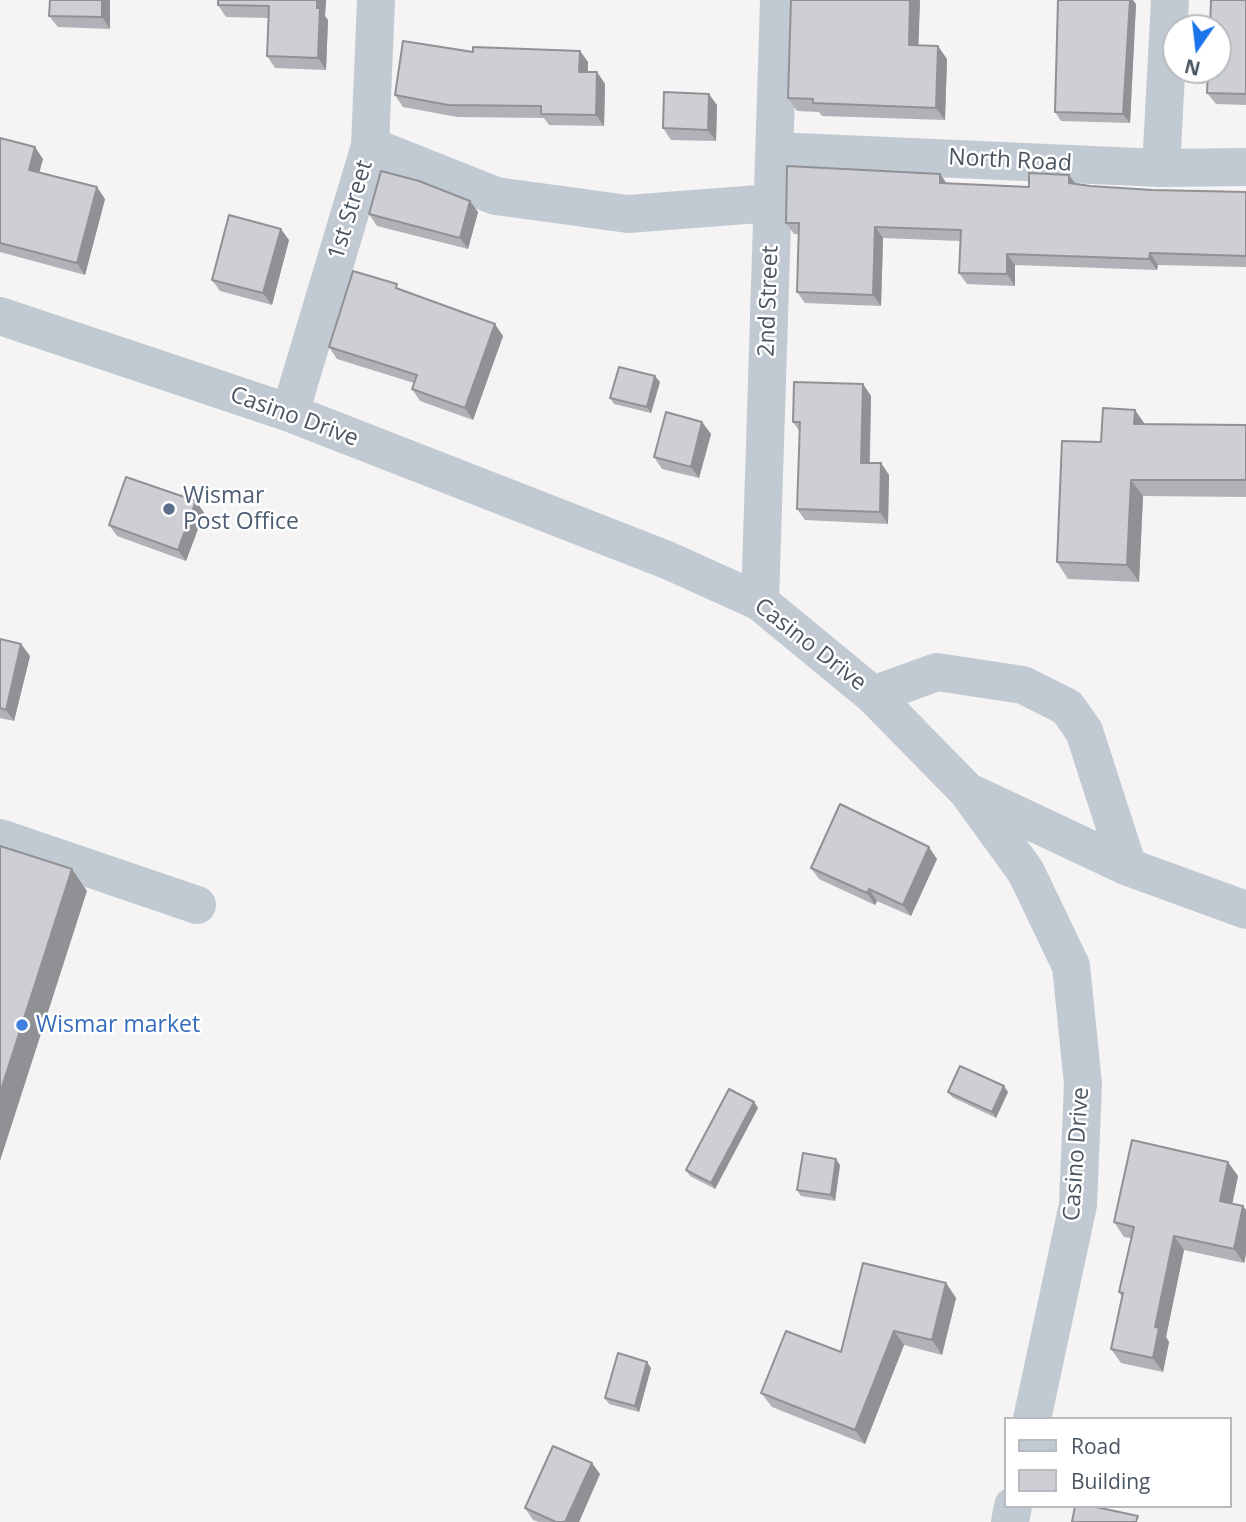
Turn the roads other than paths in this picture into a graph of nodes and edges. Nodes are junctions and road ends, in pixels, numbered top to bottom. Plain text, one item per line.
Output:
1 (376, 0) edge
2 (779, 0) edge
3 (1170, 0) edge
4 (370, 146) junction
5 (775, 151) junction
6 (1246, 167) edge
7 (1161, 168) junction
8 (772, 204) junction
9 (0, 316) edge
10 (289, 414) junction
11 (760, 601) junction
12 (873, 695) junction
13 (968, 792) junction
14 (0, 838) edge
15 (1128, 867) junction
16 (197, 905) dead end
17 (1246, 910) edge
18 (1032, 1417) edge

1 - 4 street, 1st Street
2 - 5 street, 2nd Street
3 - 7 street
4 - 8 street
4 - 10 street, 1st Street
5 - 7 street, North Road
5 - 8 street, 2nd Street
6 - 7 street, North Road
8 - 11 street, 2nd Street
9 - 10 street, Casino Drive
10 - 11 street, Casino Drive
11 - 12 street, Casino Drive
12 - 13 street, Casino Drive
12 - 15 street
13 - 15 street
13 - 18 street, Casino Drive
14 - 16 street
15 - 17 street

